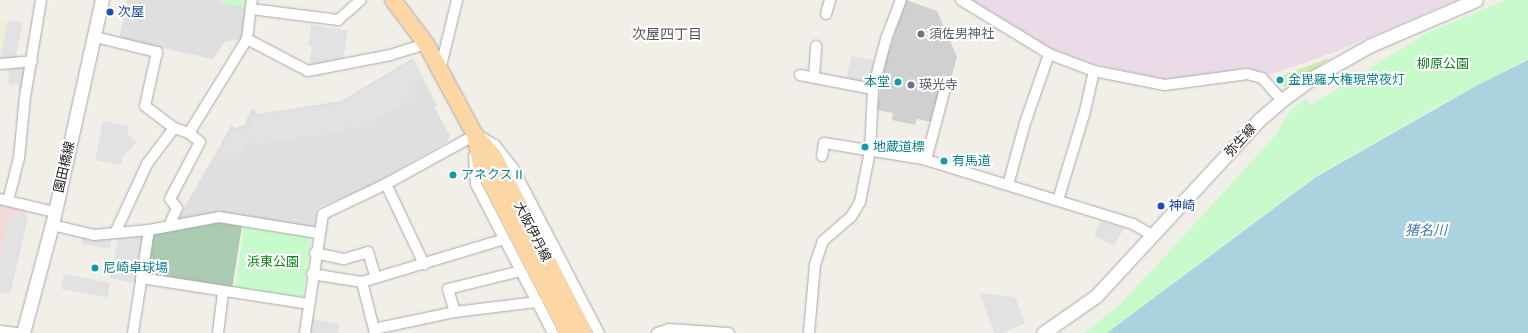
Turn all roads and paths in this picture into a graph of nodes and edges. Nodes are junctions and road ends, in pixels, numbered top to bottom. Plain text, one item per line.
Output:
1 (102, 0) edge
2 (361, 0) edge
3 (393, 0) edge
4 (457, 0) edge
5 (830, 0) edge
6 (901, 0) edge
7 (960, 0) edge
8 (1476, 0) edge
9 (38, 1) edge
10 (251, 4) edge
11 (826, 14) dead end
12 (95, 37) junction
13 (247, 39) junction
14 (426, 44) junction
15 (816, 46) dead end
16 (1049, 54) junction
17 (32, 61) junction
18 (0, 64) edge
19 (440, 70) junction
20 (1094, 71) junction
21 (800, 75) dead end
22 (814, 77) junction
23 (947, 81) dead end
24 (873, 89) junction
25 (1282, 100) junction
26 (174, 128) junction
27 (189, 132) junction
28 (475, 135) junction
29 (870, 151) junction
30 (822, 156) dead end
31 (926, 160) junction
32 (386, 184) junction
33 (1008, 185) junction
34 (4, 200) edge
35 (1058, 200) junction
36 (54, 212) junction
37 (52, 225) junction
38 (169, 226) junction
39 (149, 230) junction
40 (115, 233) junction
41 (318, 233) junction
42 (1154, 236) junction
43 (504, 240) junction
44 (533, 249) junction
45 (315, 254) junction
46 (424, 264) junction
47 (521, 271) junction
48 (312, 274) junction
49 (141, 278) junction
50 (376, 278) junction
51 (362, 282) junction
52 (224, 292) junction
53 (537, 302) junction
54 (308, 304) junction
55 (454, 312) junction
56 (0, 330) edge
57 (374, 331) edge
58 (682, 332) edge
59 (16, 333) edge
60 (23, 333) edge
61 (133, 333) edge
62 (218, 333) edge
63 (305, 333) edge
64 (553, 333) edge
65 (568, 333) edge
66 (584, 333) edge
67 (599, 333) edge
68 (657, 333) edge
69 (729, 333) edge
70 (808, 333) edge
71 (1043, 333) edge

1 - 12 street, 園田橋線
2 - 10 street
3 - 14 main road, 大阪伊丹線
4 - 19 street
5 - 11 street
6 - 24 street
7 - 16 street
8 - 25 street, 弥生線
9 - 17 street
10 - 13 street
12 - 26 street
12 - 36 street, 園田橋線
13 - 14 street
13 - 27 street
14 - 19 main road, 大阪伊丹線
15 - 22 street
16 - 20 street
16 - 33 street
17 - 18 street
17 - 34 street
19 - 28 main road, 大阪伊丹線
20 - 25 street
20 - 35 street
21 - 22 street
22 - 24 street
23 - 31 street
24 - 29 street
25 - 42 street, 弥生線
26 - 27 street
26 - 40 street
27 - 38 street
28 - 32 street
28 - 43 street
28 - 44 main road, 大阪伊丹線
28 - 67 street
29 - 30 street
29 - 31 street
29 - 70 street
31 - 33 street
32 - 41 street
32 - 46 street
33 - 35 street
34 - 36 street
35 - 42 street
36 - 37 street, 園田橋線
37 - 40 street
37 - 60 street, 園田橋線
38 - 39 street
38 - 41 street
39 - 40 street
39 - 49 street
41 - 45 street
42 - 71 street, 弥生線
43 - 46 street
43 - 47 street
44 - 65 main road, 大阪伊丹線
44 - 66 main road, 大阪伊丹線
45 - 48 street
45 - 50 street
46 - 50 street
47 - 53 street
47 - 55 street
48 - 51 street
48 - 54 street
49 - 52 street
49 - 61 street
50 - 51 street
51 - 57 street
52 - 54 street
52 - 62 street
53 - 55 street
53 - 64 street
54 - 63 street
55 - 57 street
56 - 59 street
58 - 68 street
58 - 69 street

